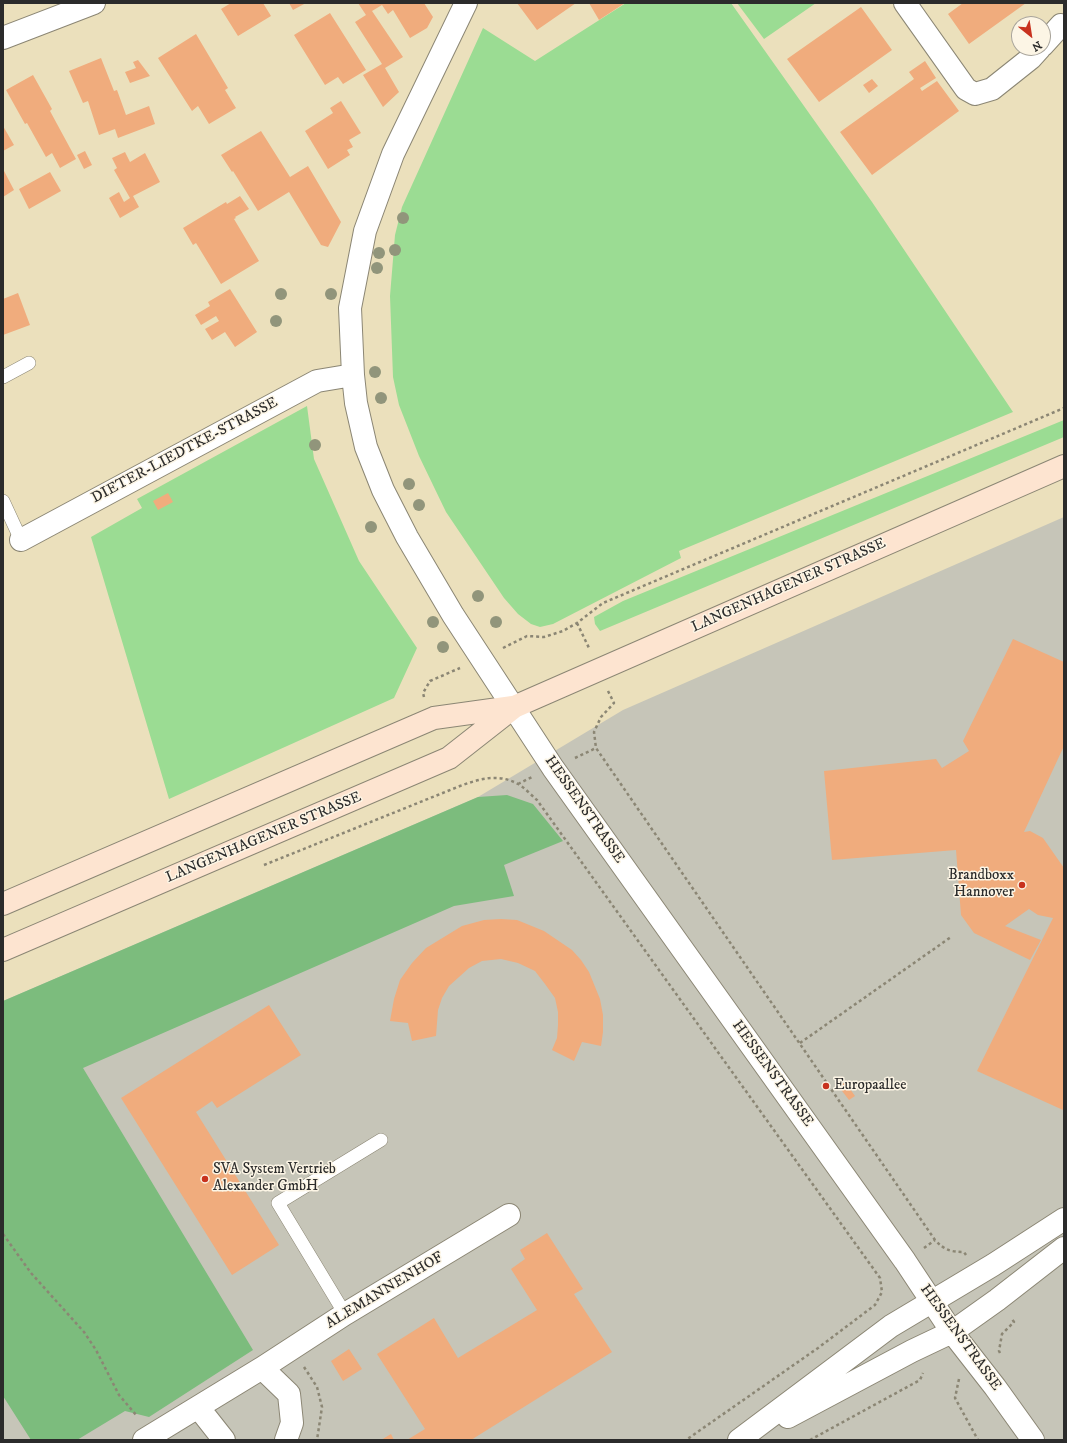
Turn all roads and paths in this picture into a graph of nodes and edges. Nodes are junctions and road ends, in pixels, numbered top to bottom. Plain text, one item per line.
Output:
1 (94, 3) edge
2 (466, 3) edge
3 (904, 3) edge
4 (1061, 26) dead end
5 (1051, 37) edge
6 (3, 38) edge
7 (1033, 56) edge
8 (29, 363) dead end
9 (353, 375) junction
10 (3, 377) edge
11 (1064, 408) edge
12 (1064, 466) edge
13 (3, 501) edge
14 (20, 540) joint
15 (527, 636) dead end
16 (430, 681) dead end
17 (423, 693) dead end
18 (614, 703) dead end
19 (514, 707) junction
20 (434, 797) dead end
21 (3, 904) edge
22 (951, 937) dead end
23 (3, 950) edge
24 (800, 1043) junction
25 (381, 1140) dead end
26 (509, 1215) dead end
27 (1064, 1219) edge
28 (3, 1234) edge
29 (1064, 1248) edge
30 (964, 1252) dead end
31 (932, 1301) junction
32 (345, 1314) junction
33 (952, 1332) junction
34 (966, 1349) junction
35 (262, 1368) junction
36 (924, 1370) dead end
37 (198, 1407) junction
38 (149, 1437) edge
39 (224, 1440) edge
40 (286, 1440) edge
41 (686, 1440) edge
42 (739, 1440) edge
43 (743, 1440) edge
44 (810, 1440) edge
45 (978, 1440) edge
46 (1033, 1440) edge

1 - 6 street
2 - 9 street, HESSENSTRASSE
3 - 7 street
4 - 5 street
8 - 10 lane
9 - 14 street, DIETER-LIEDTKE-STRASSE
9 - 19 street, HESSENSTRASSE
11 - 15 path
12 - 19 main road, LANGENHAGENER STRASSE
13 - 14 lane
16 - 17 path
18 - 24 path
19 - 21 main road, LANGENHAGENER STRASSE
19 - 23 main road, LANGENHAGENER STRASSE
19 - 31 street, HESSENSTRASSE
20 - 41 path
22 - 24 path
24 - 30 path
25 - 32 lane
26 - 32 street, ALEMANNENHOF
27 - 31 street
28 - 38 path
29 - 33 street
31 - 33 street, HESSENSTRASSE
31 - 42 street
32 - 35 street, ALEMANNENHOF
33 - 34 street, HESSENSTRASSE
33 - 43 street
34 - 45 path
34 - 46 street, HESSENSTRASSE
35 - 37 street, ALEMANNENHOF
35 - 40 street
36 - 44 path
37 - 38 street, ALEMANNENHOF
37 - 39 street

